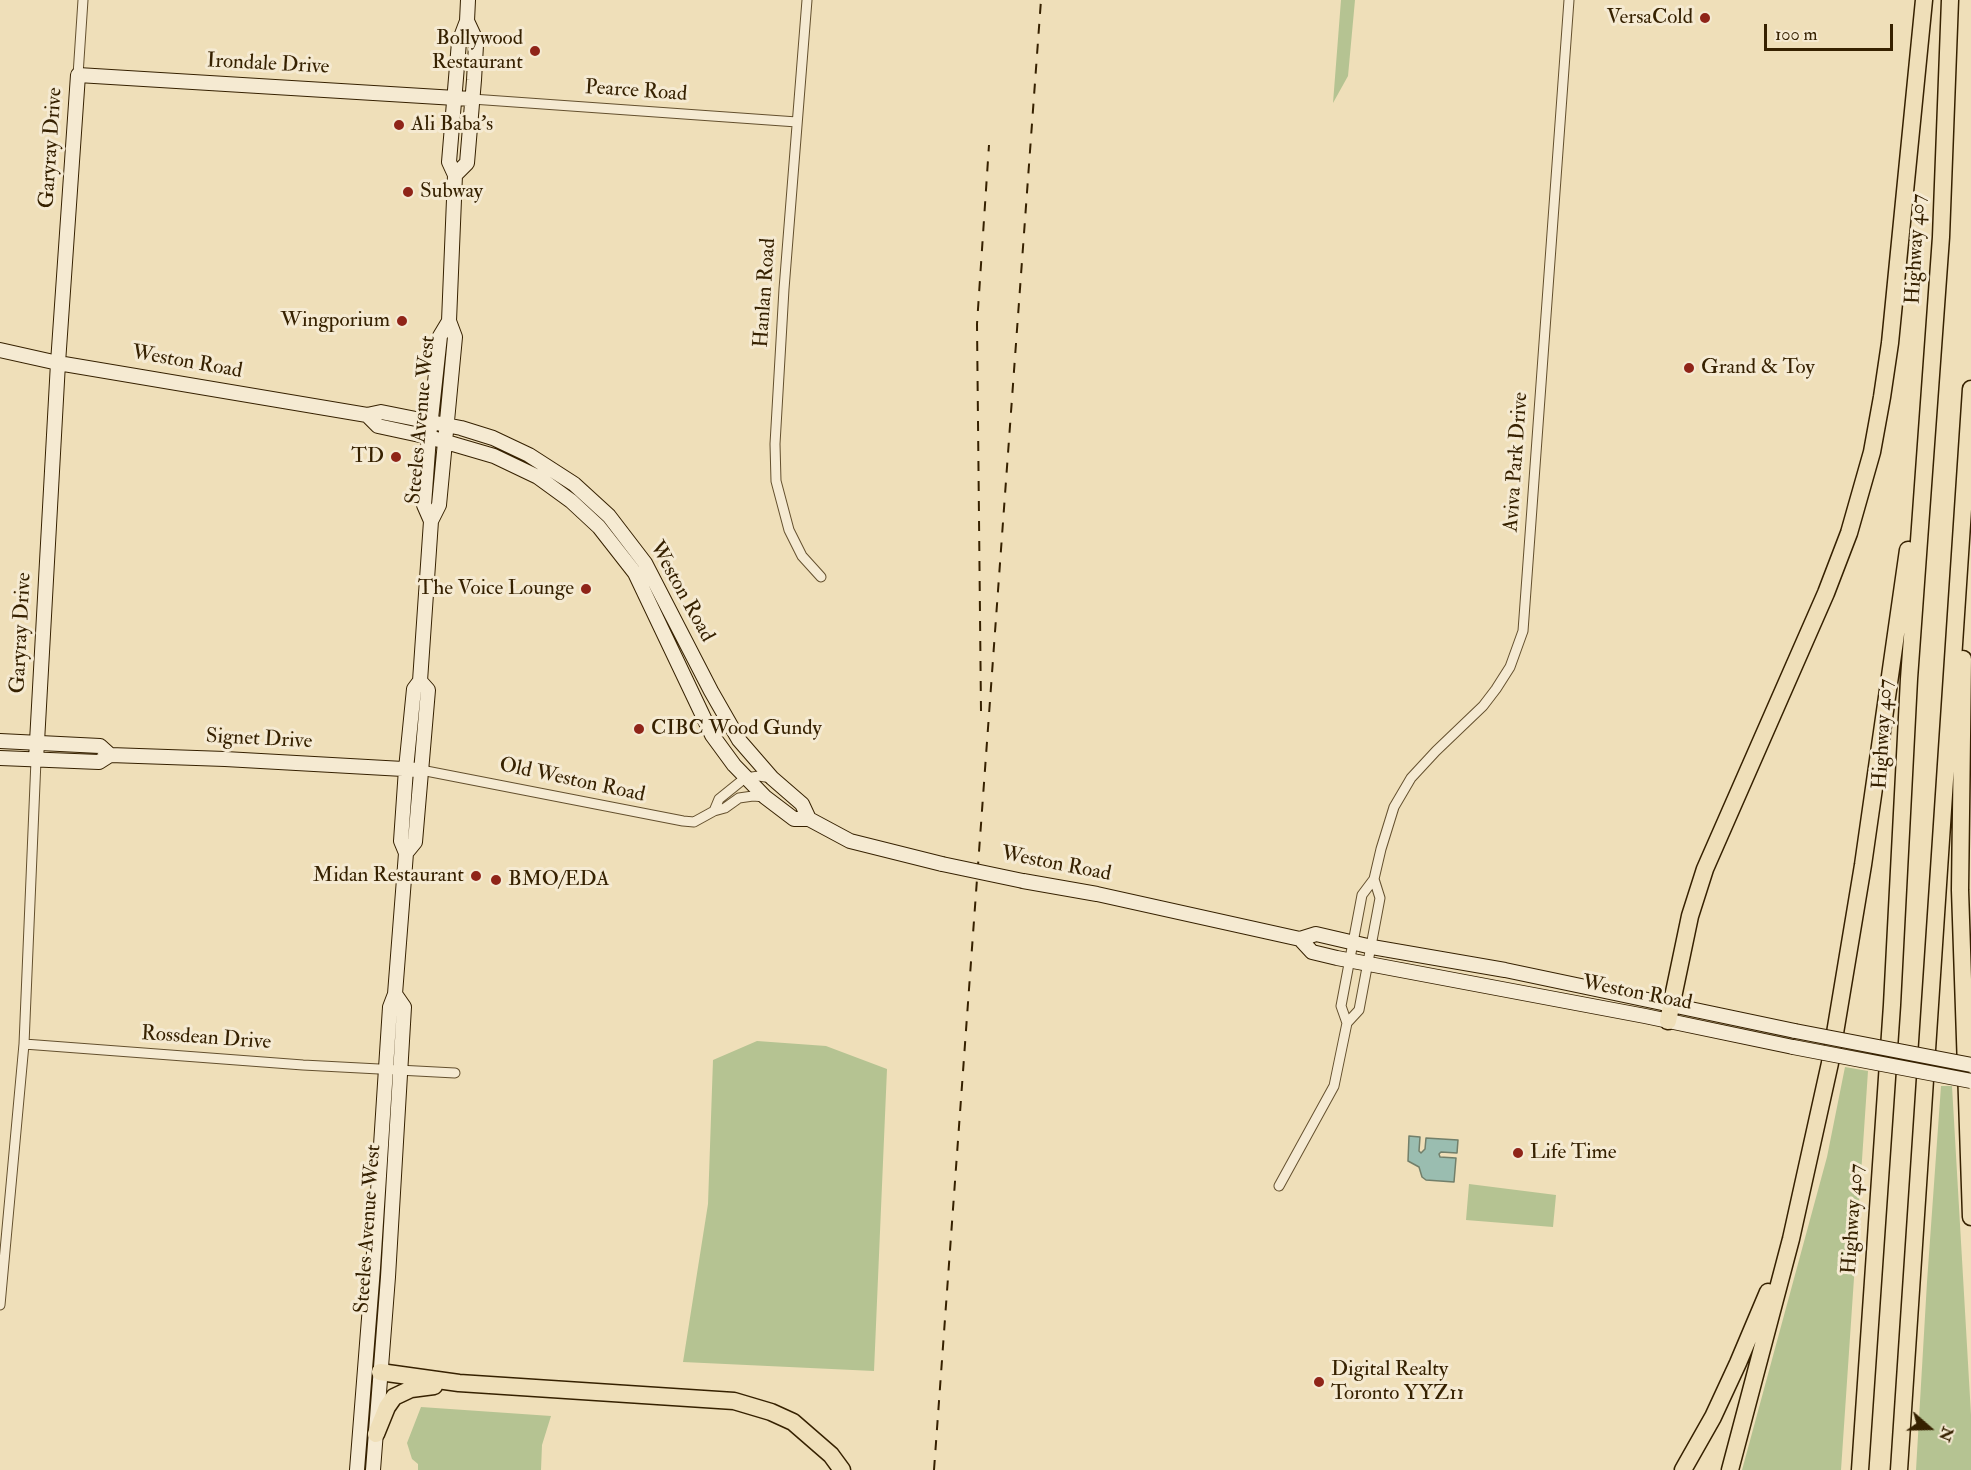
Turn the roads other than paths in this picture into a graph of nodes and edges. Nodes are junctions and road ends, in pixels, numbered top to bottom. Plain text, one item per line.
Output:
1 (83, 0) edge
2 (468, 0) edge
3 (807, 0) edge
4 (1569, 0) edge
5 (1924, 0) edge
6 (1950, 0) edge
7 (467, 21) junction
8 (78, 75) junction
9 (455, 98) junction
10 (472, 99) junction
11 (797, 122) junction
12 (455, 175) junction
13 (449, 321) junction
14 (0, 350) edge
15 (58, 363) junction
16 (1971, 388) edge
17 (1929, 404) junction
18 (367, 415) junction
19 (431, 422) junction
20 (446, 425) junction
21 (429, 437) junction
22 (444, 441) junction
23 (1964, 493) junction
24 (431, 521) junction
25 (821, 577) dead end
26 (420, 681) junction
27 (0, 741) edge
28 (37, 744) junction
29 (110, 755) junction
30 (0, 758) edge
31 (36, 760) junction
32 (406, 769) junction
33 (421, 770) junction
34 (745, 778) junction
35 (772, 778) junction
36 (765, 797) junction
37 (714, 811) junction
38 (809, 819) junction
39 (406, 853) junction
40 (1374, 879) junction
41 (1300, 939) junction
42 (1354, 943) junction
43 (1372, 947) junction
44 (1350, 961) junction
45 (1368, 965) junction
46 (1669, 1013) junction
47 (1347, 1023) junction
48 (24, 1044) junction
49 (1971, 1065) edge
50 (393, 1069) junction
51 (456, 1073) dead end
52 (1971, 1081) edge
53 (1279, 1186) dead end
54 (1800, 1198) junction
55 (1971, 1217) edge
56 (0, 1305) edge
57 (373, 1371) junction
58 (459, 1383) junction
59 (376, 1434) junction
60 (357, 1470) edge
61 (373, 1470) edge
62 (842, 1470) edge
63 (1683, 1470) edge
64 (1730, 1470) edge
65 (1860, 1470) edge
66 (1899, 1470) edge

1 - 8 street, Garyray Drive
2 - 7 main road, Steeles Avenue West
3 - 11 street, Hanlan Road
4 - 40 street, Aviva Park Drive
5 - 46 highway
6 - 17 highway, Highway 407
7 - 9 main road, Steeles Avenue West
7 - 10 main road, Steeles Avenue West
8 - 9 main road, Irondale Drive
8 - 15 main road, Garyray Drive
9 - 10 main road, Irondale Drive
9 - 12 main road, Steeles Avenue West
10 - 11 street, Pearce Road
10 - 12 main road, Steeles Avenue West
11 - 25 street, Hanlan Road
12 - 13 main road, Steeles Avenue West
13 - 19 main road, Steeles Avenue West
13 - 20 main road, Steeles Avenue West
14 - 15 main road, Weston Road
15 - 18 main road, Weston Road
15 - 28 main road, Garyray Drive
16 - 23 highway
17 - 54 highway
17 - 65 highway, Highway 407
18 - 19 main road, Weston Road
18 - 21 main road, Weston Road
19 - 20 main road, Weston Road
19 - 21 main road, Steeles Avenue West
20 - 22 main road, Steeles Avenue West
20 - 35 main road, Weston Road
21 - 22 main road, Weston Road
21 - 24 main road, Steeles Avenue West
22 - 24 main road, Steeles Avenue West
22 - 34 main road, Weston Road
23 - 55 highway
23 - 66 highway
24 - 26 main road, Steeles Avenue West
26 - 32 main road, Steeles Avenue West
26 - 33 main road, Steeles Avenue West
27 - 28 main road, Signet Drive
28 - 29 main road, Signet Drive
28 - 31 main road, Garyray Drive
29 - 31 main road, Signet Drive
29 - 32 main road, Signet Drive
30 - 31 main road, Signet Drive
31 - 48 street, Garyray Drive
32 - 33 main road, Signet Drive
32 - 39 main road, Steeles Avenue West
33 - 37 street, Old Weston Road
33 - 39 main road, Steeles Avenue West
34 - 35 street
34 - 36 main road, Weston Road
34 - 37 street, Old Weston Road
35 - 38 main road, Weston Road
36 - 37 street, Old Weston Road
36 - 38 main road, Weston Road
38 - 41 main road, Weston Road, bridge
39 - 50 main road, Steeles Avenue West
40 - 42 street, Aviva Park Drive
40 - 43 street, Aviva Park Drive
41 - 42 main road, Weston Road
41 - 44 main road, Weston Road
42 - 43 main road, Weston Road
42 - 44 street, Aviva Park Drive
43 - 45 street, Aviva Park Drive
43 - 46 main road, Weston Road
44 - 45 main road, Weston Road
44 - 47 street, Aviva Park Drive
45 - 46 main road, Weston Road
45 - 47 street, Aviva Park Drive
46 - 49 main road, Weston Road, bridge
46 - 52 main road, Weston Road, bridge
47 - 53 street
48 - 50 street, Rossdean Drive
48 - 56 street, Garyray Drive
50 - 51 street, Rossdean Drive
50 - 57 main road, Steeles Avenue West
54 - 63 highway
54 - 64 highway
57 - 58 highway
57 - 59 main road, Steeles Avenue West
57 - 60 main road, Steeles Avenue West
58 - 59 highway
58 - 62 highway
59 - 61 main road, Steeles Avenue West

